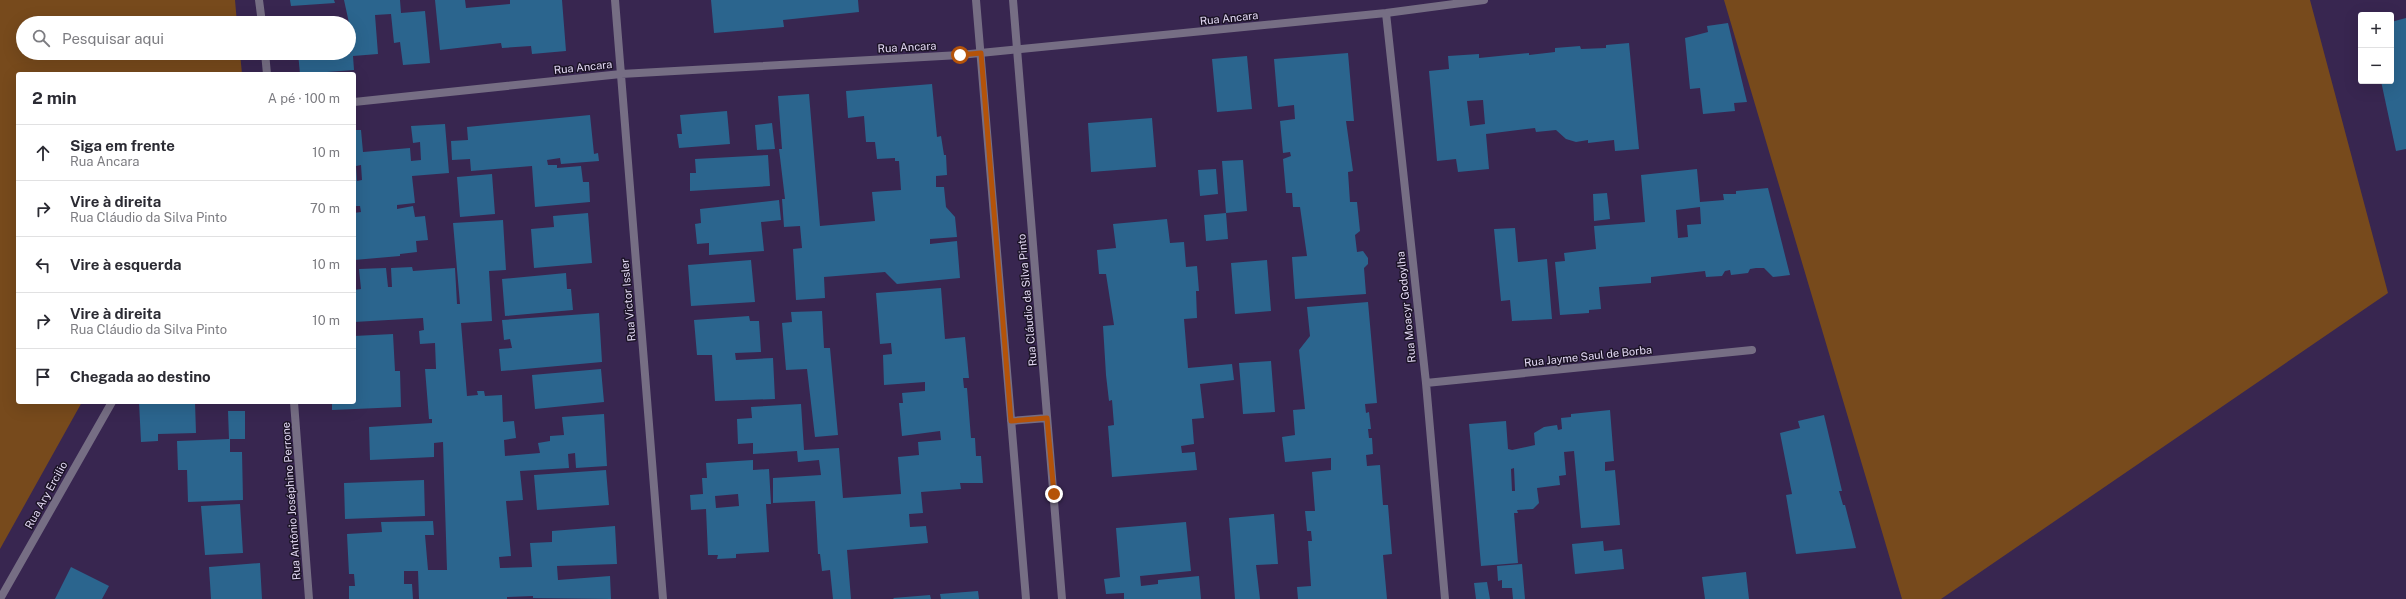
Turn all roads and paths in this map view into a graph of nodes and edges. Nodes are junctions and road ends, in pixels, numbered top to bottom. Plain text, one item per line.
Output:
1 (259, 0) edge
2 (615, 0) edge
3 (976, 0) edge
4 (1013, 0) edge
5 (1484, 0) edge
6 (1386, 14) junction
7 (261, 16) edge
8 (1018, 50) junction
9 (981, 53) junction
10 (266, 60) edge
11 (267, 72) edge
12 (621, 74) junction
13 (356, 102) edge
14 (1752, 350) dead end
15 (1426, 383) junction
16 (111, 404) edge
17 (294, 404) edge
18 (1047, 418) junction
19 (1011, 421) junction
20 (0, 599) edge
21 (309, 599) edge
22 (662, 599) edge
23 (1026, 599) edge
24 (1062, 599) edge
25 (1445, 599) edge

1 - 7 street
2 - 12 street, Rua Victor Issler
3 - 9 street
4 - 8 street, Rua Cláudio da Silva Pinto
5 - 6 street, Rua Ancara
6 - 8 street, Rua Ancara
6 - 15 street, Rua Moacyr Godoylha
8 - 9 street, Rua Ancara
8 - 18 street, Rua Cláudio da Silva Pinto
9 - 12 street, Rua Ancara
9 - 19 street
10 - 11 street
12 - 13 street, Rua Ancara
12 - 22 street, Rua Victor Issler
14 - 15 street, Rua Jayme Saul de Borba
15 - 25 street, Rua Moacyr Godoylha
16 - 20 street, Rua Ary Ercilio
17 - 21 street, Rua Antônio Joséphino Perrone
18 - 19 street
18 - 24 street, Rua Cláudio da Silva Pinto
19 - 23 street

